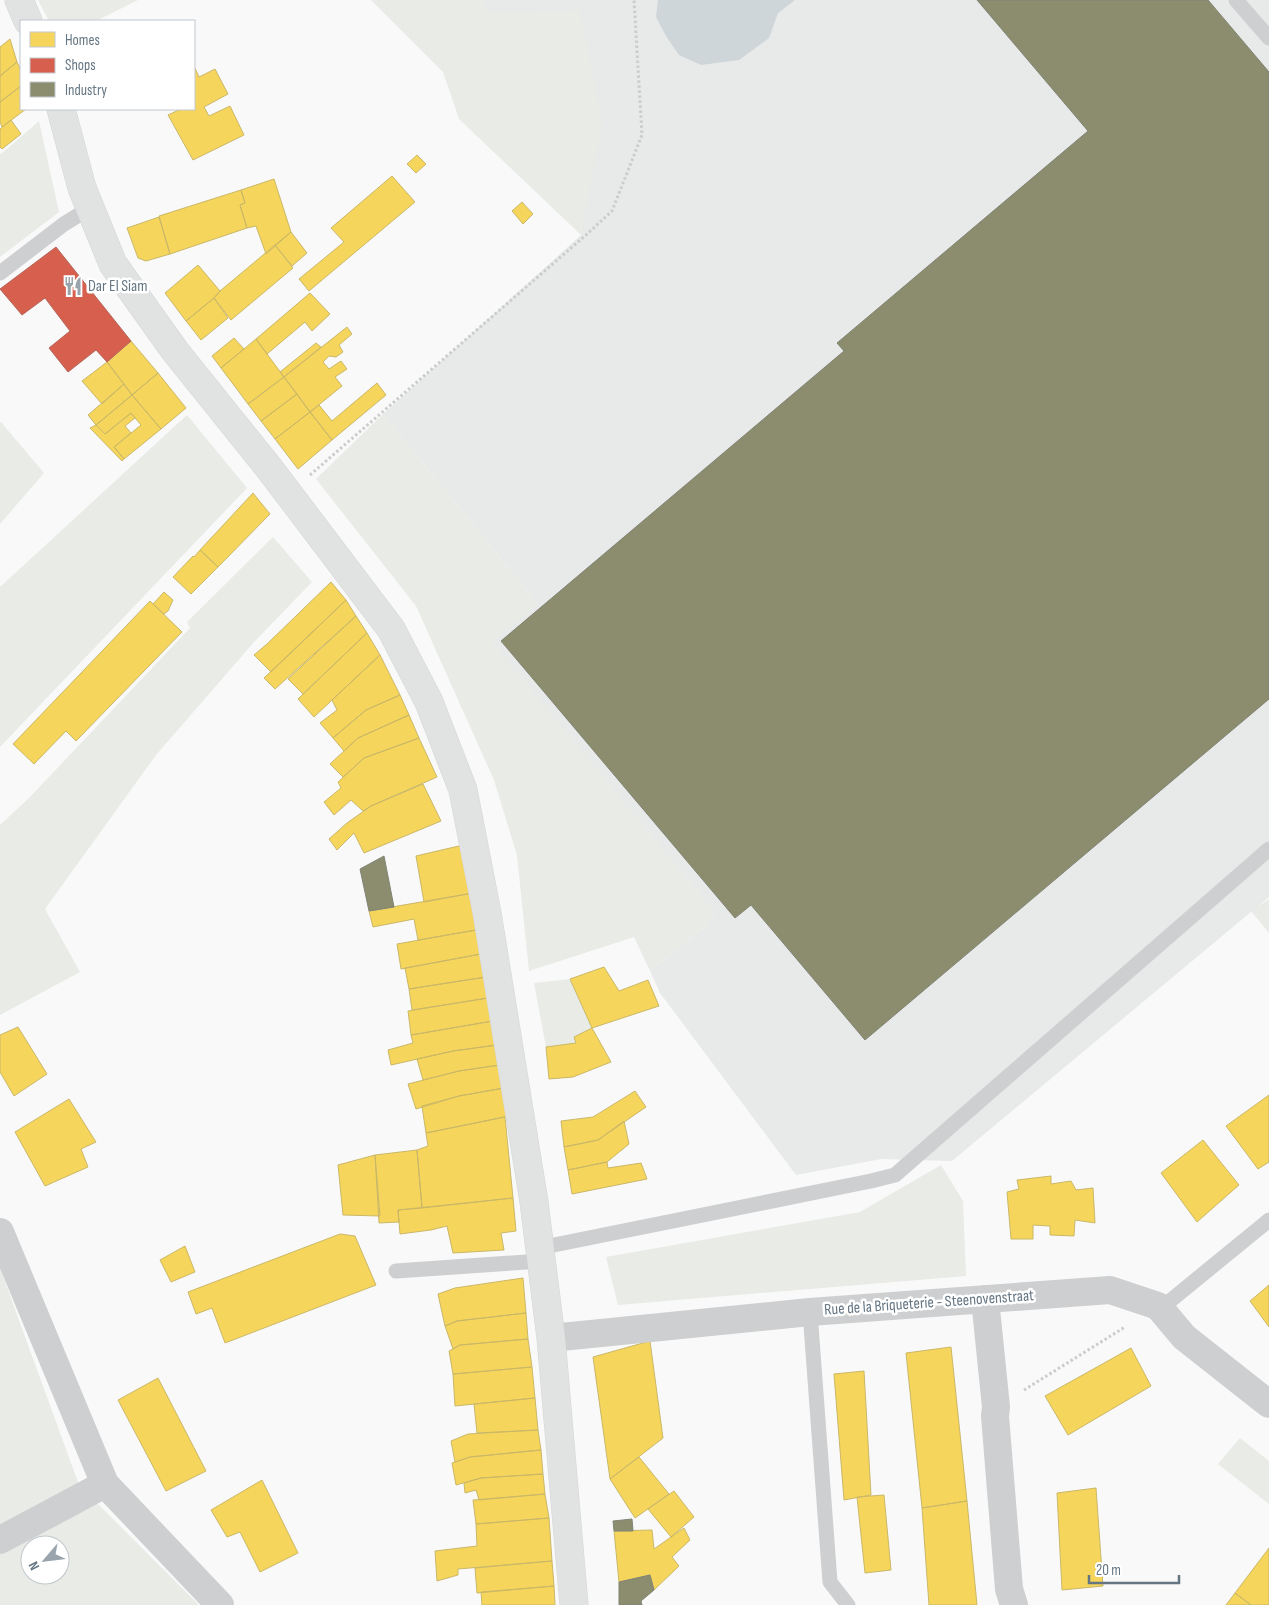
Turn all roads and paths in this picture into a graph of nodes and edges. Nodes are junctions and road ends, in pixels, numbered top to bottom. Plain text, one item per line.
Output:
1 (19, 0) edge
2 (634, 0) edge
3 (1236, 0) edge
4 (28, 20) edge
5 (1269, 38) edge
6 (61, 110) edge
7 (90, 208) junction
8 (0, 274) edge
9 (288, 494) junction
10 (1269, 849) edge
11 (1269, 1220) edge
12 (0, 1232) edge
13 (540, 1255) junction
14 (396, 1272) dead end
15 (985, 1299) junction
16 (1158, 1306) junction
17 (810, 1312) junction
18 (551, 1338) junction
19 (1269, 1404) edge
20 (996, 1407) junction
21 (104, 1484) junction
22 (0, 1540) edge
23 (220, 1605) edge
24 (574, 1605) edge
25 (848, 1605) edge
26 (1014, 1605) edge

1 - 4 street
2 - 9 path
3 - 5 lane
6 - 7 street
7 - 8 lane
7 - 9 street
9 - 13 street
10 - 13 lane
11 - 16 lane
12 - 21 street
13 - 14 lane
13 - 18 street
15 - 16 street, Rue de la Briqueterie - Steenovenstraat
15 - 17 street, Rue de la Briqueterie - Steenovenstraat
15 - 20 street
16 - 19 street
16 - 20 path
17 - 18 street, Rue de la Briqueterie - Steenovenstraat
17 - 25 lane
18 - 24 street
20 - 26 street
21 - 22 street
21 - 23 street

